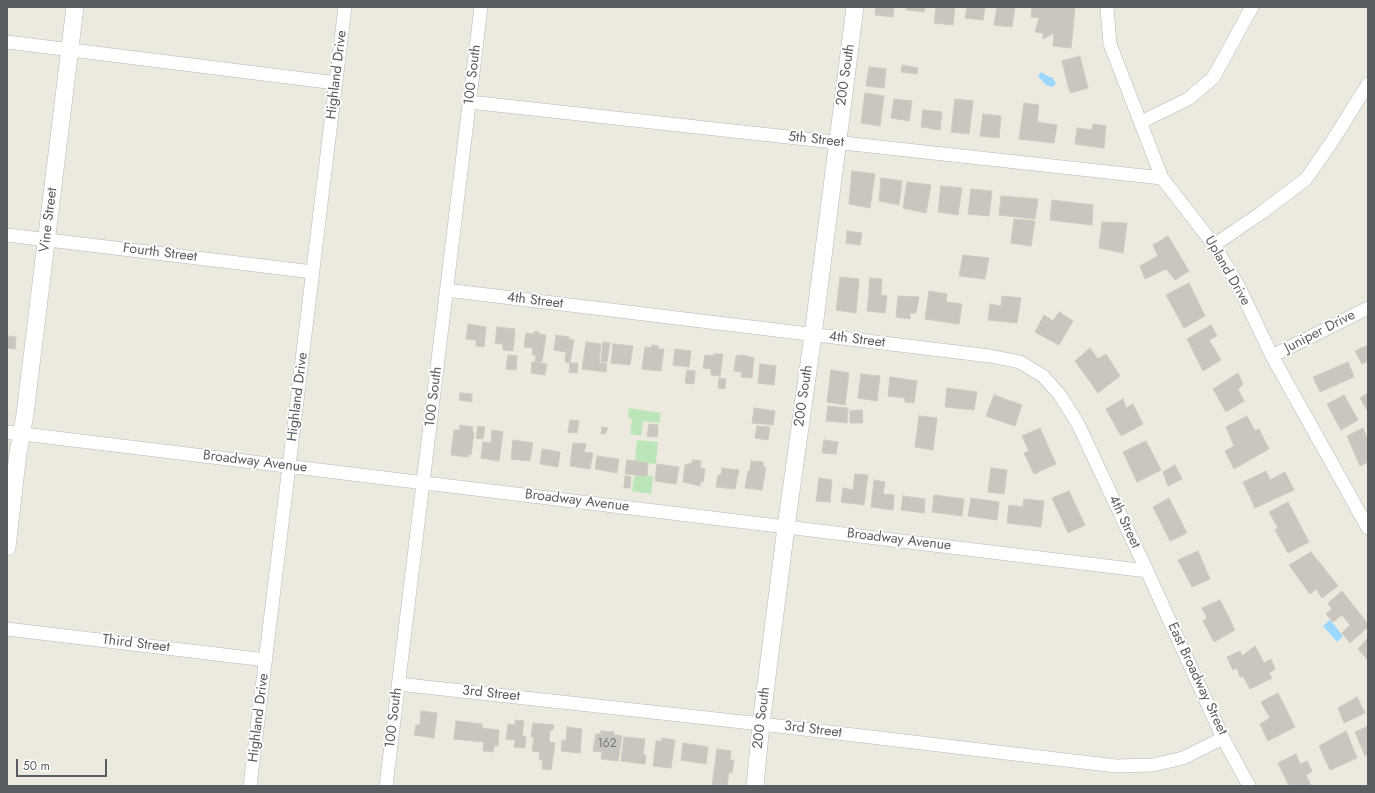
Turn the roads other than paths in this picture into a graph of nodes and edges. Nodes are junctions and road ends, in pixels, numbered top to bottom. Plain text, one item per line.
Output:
1 (75, 7) edge
2 (345, 7) edge
3 (481, 7) edge
4 (855, 7) edge
5 (1107, 7) edge
6 (1252, 7) edge
7 (7, 42) edge
8 (70, 49) junction
9 (336, 83) junction
10 (1368, 84) edge
11 (469, 102) junction
12 (1141, 122) junction
13 (837, 143) junction
14 (1162, 178) junction
15 (7, 235) edge
16 (46, 239) junction
17 (1214, 245) junction
18 (313, 272) junction
19 (446, 290) junction
20 (1368, 308) edge
21 (813, 335) junction
22 (1272, 356) junction
23 (14, 433) edge
24 (289, 466) junction
25 (423, 483) junction
26 (786, 527) junction
27 (1368, 528) edge
28 (7, 547) edge
29 (1147, 571) junction
30 (7, 629) edge
31 (266, 660) junction
32 (398, 684) junction
33 (761, 724) junction
34 (1223, 738) junction
35 (250, 786) edge
36 (386, 786) edge
37 (754, 786) edge
38 (1249, 786) edge

1 - 8 street, Vine Street
2 - 9 street, Highland Drive
3 - 11 street, 100 South
4 - 13 street, 200 South
5 - 12 street, Upland Drive
6 - 12 street
7 - 8 street
8 - 9 street
8 - 16 street, Vine Street
9 - 18 street, Highland Drive
10 - 17 street
11 - 13 street, 5th Street
11 - 19 street, 100 South
12 - 14 street, Upland Drive
13 - 14 street, 5th Street
13 - 21 street, 200 South
14 - 17 street, Upland Drive
15 - 16 street, Fourth Street
16 - 18 street, Fourth Street
16 - 23 street, Vine Street
17 - 22 street, Upland Drive
18 - 24 street, Highland Drive
19 - 21 street, 4th Street
19 - 25 street, 100 South
20 - 22 street, Juniper Drive
21 - 26 street, 200 South
21 - 29 street, 4th Street
22 - 27 street, Upland Drive
23 - 24 street, Broadway Avenue
23 - 28 street, Vine Street
24 - 25 street, Broadway Avenue
24 - 31 street, Highland Drive
25 - 26 street, Broadway Avenue
25 - 32 street, 100 South
26 - 29 street, Broadway Avenue
26 - 33 street, 200 South
29 - 34 street, East Broadway Street
30 - 31 street, Third Street
31 - 35 street, Highland Drive
32 - 33 street, 3rd Street
32 - 36 street, 100 South
33 - 34 street, 3rd Street
33 - 37 street, 200 South
34 - 38 street, East Broadway Street

